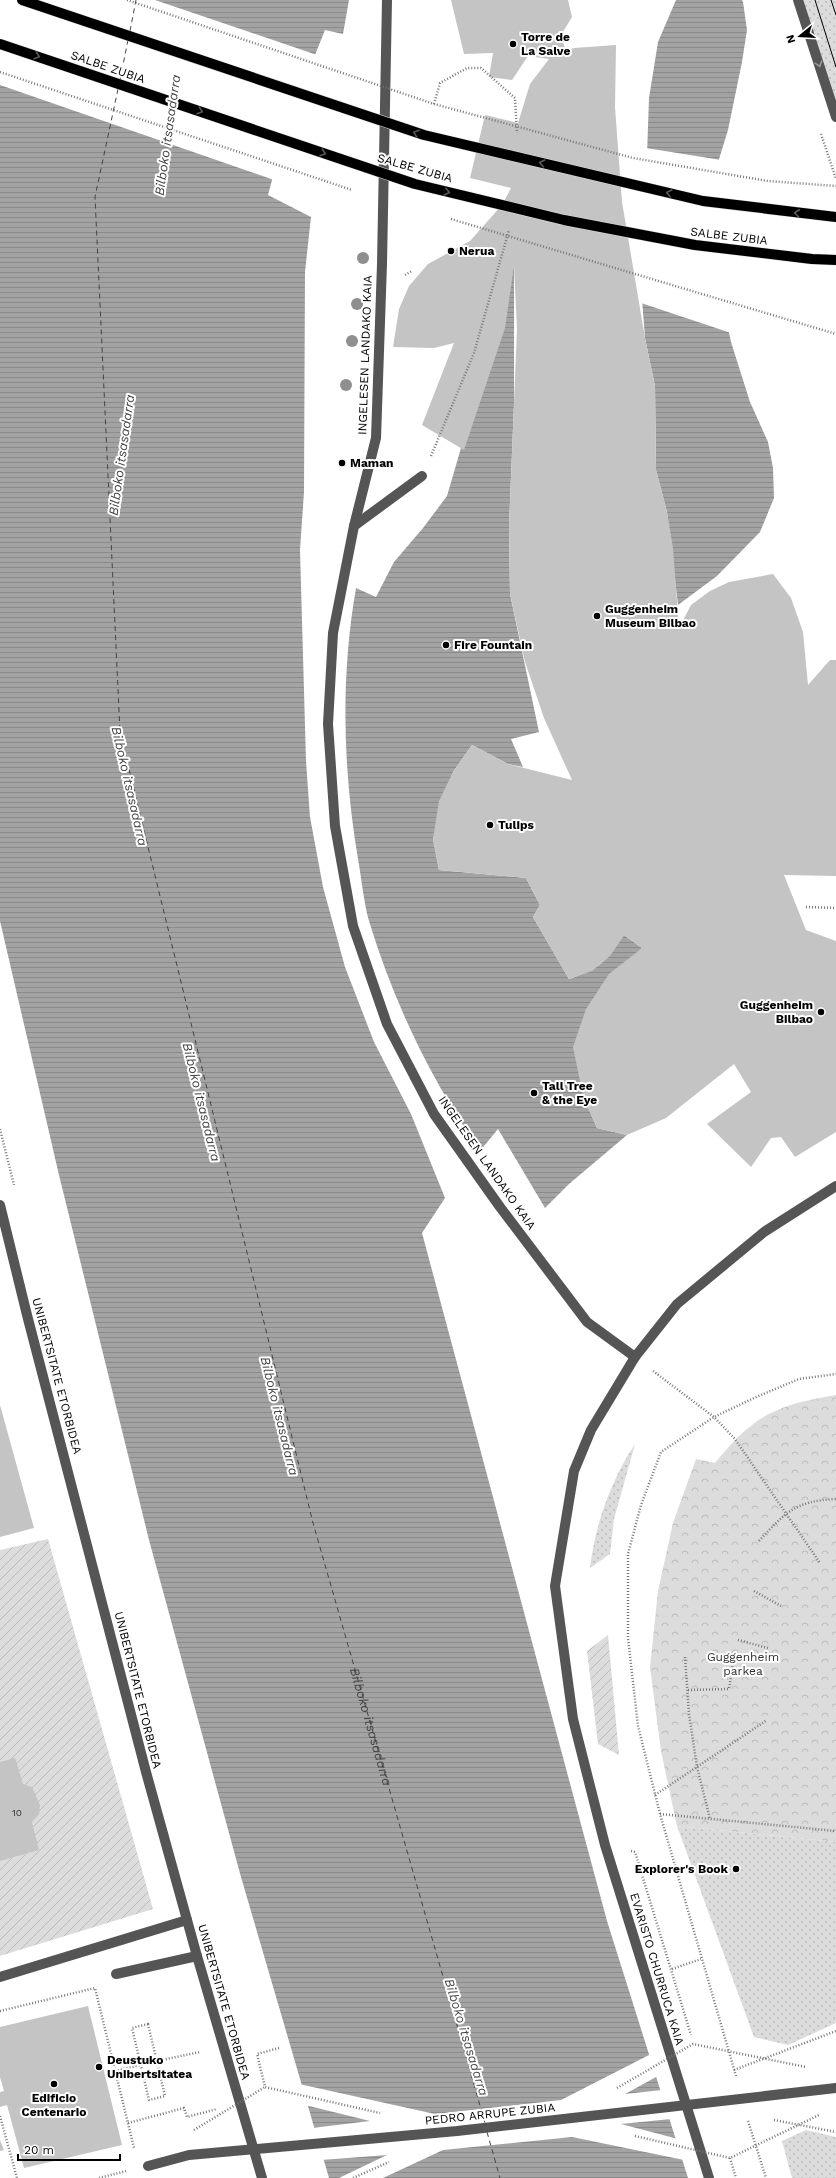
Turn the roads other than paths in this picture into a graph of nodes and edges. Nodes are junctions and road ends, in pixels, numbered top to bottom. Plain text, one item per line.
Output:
1 (22, 0) edge
2 (387, 0) edge
3 (798, 0) edge
4 (0, 44) edge
5 (836, 117) edge
6 (836, 217) edge
7 (836, 260) edge
8 (422, 476) road end
9 (354, 526) junction
10 (836, 1186) edge
11 (0, 1205) edge
12 (635, 1357) junction
13 (187, 1920) junction
14 (197, 1956) junction
15 (116, 1974) dead end
16 (0, 1977) edge
17 (836, 2088) edge
18 (143, 2167) road end
19 (262, 2178) edge
20 (709, 2178) edge

6 -> 1 main road, bridge
2 - 9 street, INGELESEN LANDAKO KAIA
3 -> 5 street
4 -> 7 main road, SALBE ZUBIA, bridge
8 - 9 street
9 - 12 street, INGELESEN LANDAKO KAIA
10 - 12 street, EVARISTO CHURRUCA KAIA
11 - 13 street, UNIBERTSITATE ETORBIDEA
12 - 20 street, EVARISTO CHURRUCA KAIA
13 - 14 street, UNIBERTSITATE ETORBIDEA
13 - 16 street
14 - 15 street
14 - 19 street, UNIBERTSITATE ETORBIDEA
17 - 18 street, PEDRO ARRUPE ZUBIA, bridge

